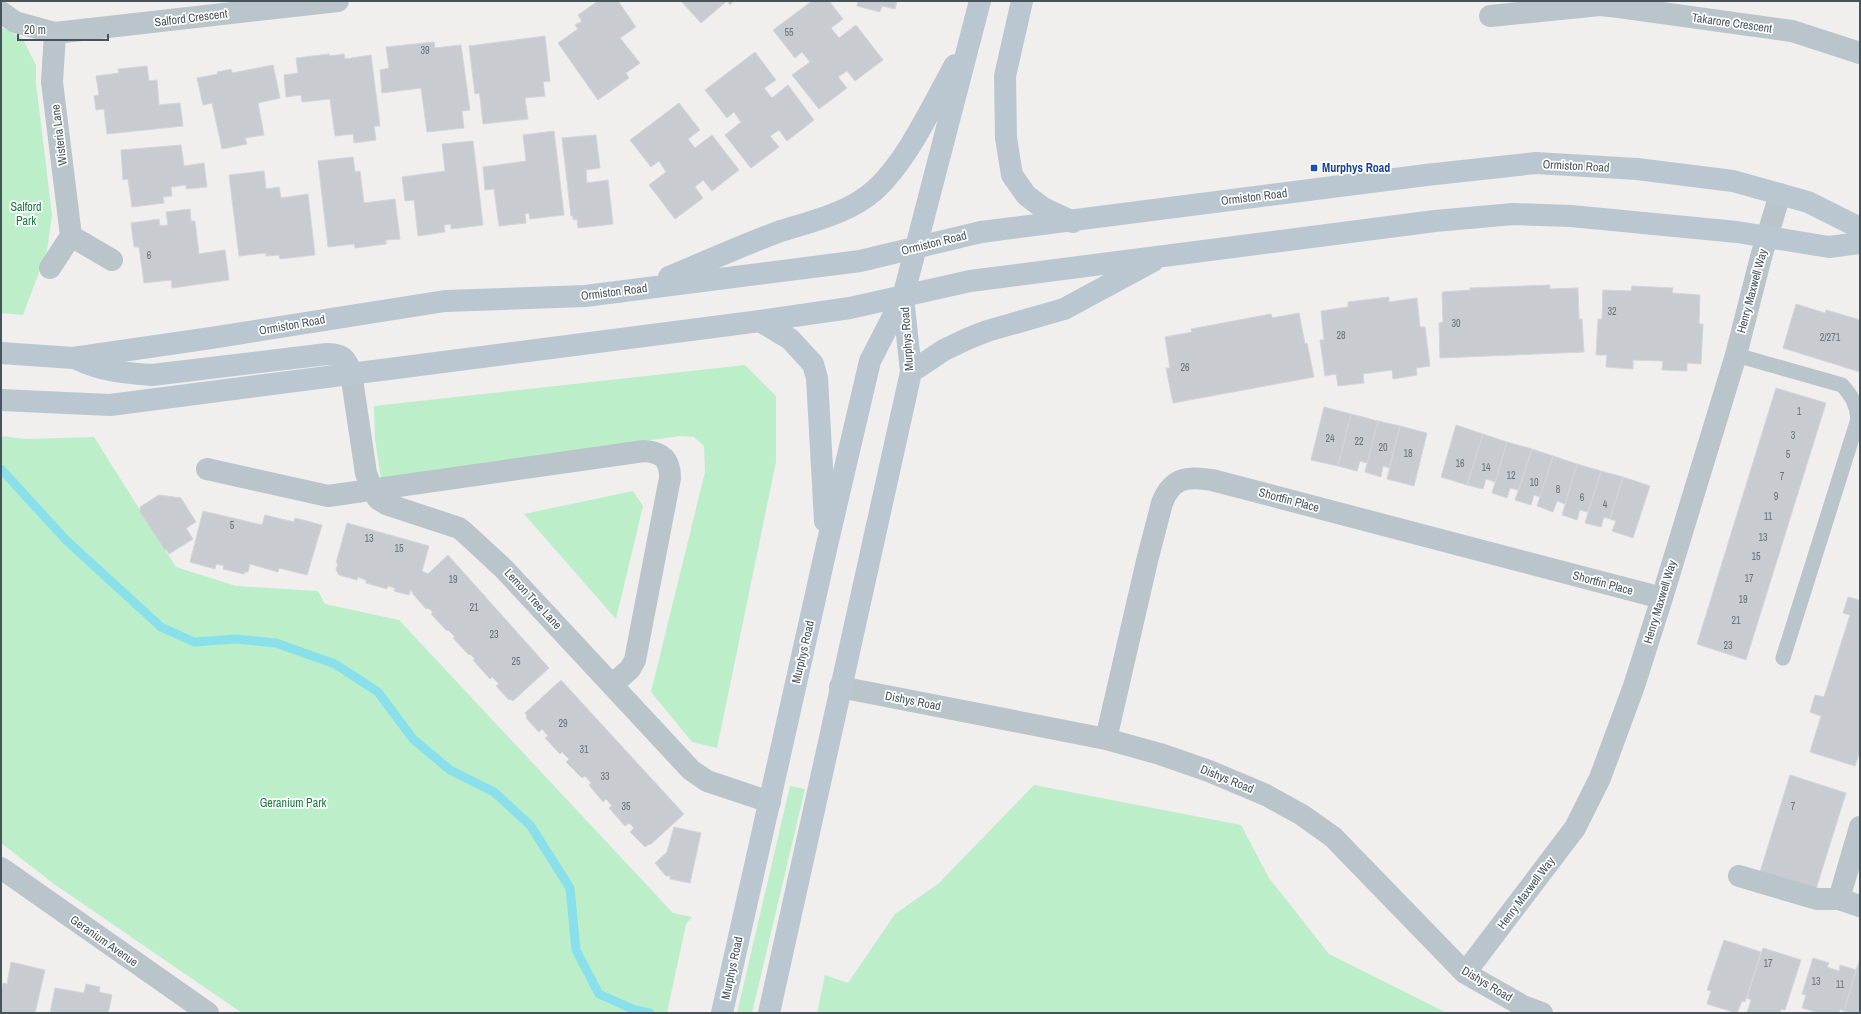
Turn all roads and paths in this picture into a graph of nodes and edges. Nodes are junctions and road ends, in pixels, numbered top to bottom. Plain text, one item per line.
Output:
1 (338, 1) edge
2 (980, 1) edge
3 (1022, 1) edge
4 (1601, 3) edge
5 (1, 12) edge
6 (1490, 16) dead end
7 (55, 34) junction
8 (970, 36) junction
9 (1860, 53) edge
10 (1780, 194) junction
11 (1073, 222) junction
12 (1860, 228) edge
13 (71, 236) junction
14 (1767, 237) junction
15 (1860, 243) edge
16 (915, 248) junction
17 (1166, 254) junction
18 (112, 260) dead end
19 (50, 268) dead end
20 (640, 289) junction
21 (903, 297) junction
22 (760, 321) junction
23 (1, 353) edge
24 (1736, 354) junction
25 (73, 358) junction
26 (910, 372) junction
27 (351, 373) junction
28 (7, 401) edge
29 (207, 469) dead end
30 (372, 490) junction
31 (827, 545) junction
32 (1662, 598) junction
33 (1783, 658) dead end
34 (612, 685) junction
35 (840, 687) junction
36 (1106, 739) junction
37 (770, 802) junction
38 (1860, 827) edge
39 (2, 871) edge
40 (1739, 876) dead end
41 (1839, 899) junction
42 (1860, 906) edge
43 (1465, 974) junction
44 (208, 1013) edge
45 (722, 1013) edge
46 (769, 1013) edge
47 (1542, 1013) edge

1 - 7 street, Salford Crescent
2 - 8 main road, Murphys Road
3 - 11 main road
4 - 6 street, Takarore Crescent
4 - 9 street, Takarore Crescent
5 - 7 street, Salford Crescent
7 - 13 street, Wisteria Lane
8 - 16 main road, Murphys Road
8 - 20 main road
10 - 11 main road, Ormiston Road
10 - 12 main road, Ormiston Road
10 - 14 street, Henry Maxwell Way
11 - 16 main road, Ormiston Road
13 - 18 street
13 - 19 street
14 - 15 main road
14 - 17 main road
14 - 24 street, Henry Maxwell Way
16 - 20 main road, Ormiston Road
16 - 21 main road, Murphys Road
17 - 21 main road
17 - 26 main road
20 - 25 main road, Ormiston Road
21 - 22 main road
21 - 26 main road, Murphys Road
21 - 31 main road, Murphys Road
22 - 27 main road
22 - 31 main road
23 - 25 main road, Ormiston Road
24 - 32 street, Henry Maxwell Way
24 - 33 lane
25 - 27 main road
26 - 35 main road, Murphys Road
27 - 28 main road
27 - 30 street, Lemon Tree Lane
29 - 30 street
30 - 34 street, Lemon Tree Lane
30 - 34 street
31 - 37 main road, Murphys Road
32 - 36 street, Shortfin Place
32 - 43 street, Henry Maxwell Way
34 - 37 street, Lemon Tree Lane
35 - 36 street, Dishys Road
35 - 46 main road, Murphys Road
36 - 43 street, Dishys Road
37 - 45 main road, Murphys Road
38 - 41 street
39 - 44 street, Geranium Avenue
40 - 41 street
41 - 42 street
43 - 47 street, Dishys Road

